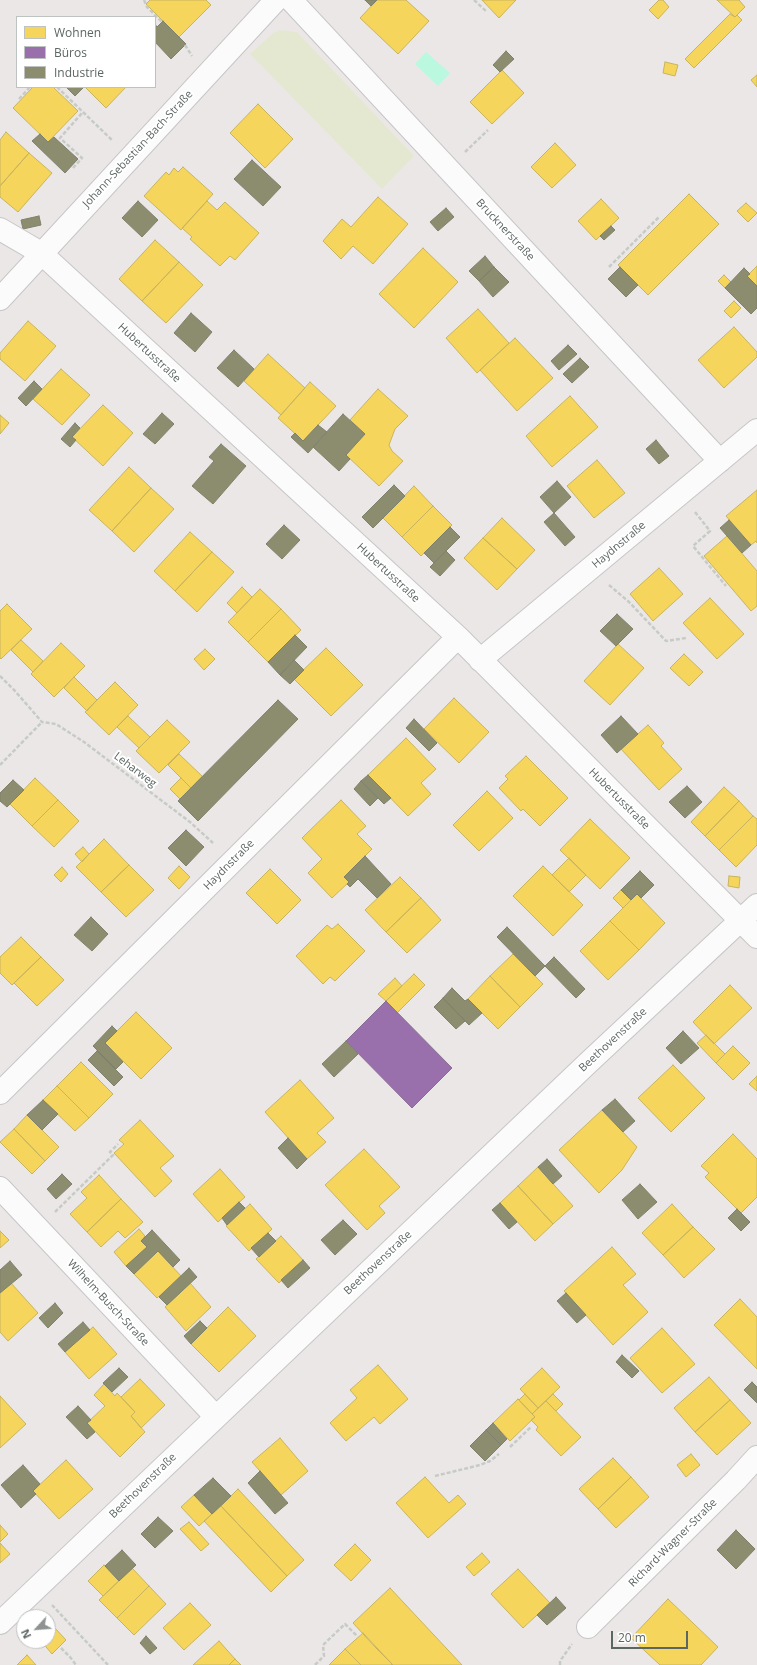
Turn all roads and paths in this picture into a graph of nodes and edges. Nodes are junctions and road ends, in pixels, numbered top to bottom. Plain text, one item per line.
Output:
1 (144, 0) edge
2 (276, 0) edge
3 (291, 0) edge
4 (474, 0) edge
5 (486, 11) dead end
6 (156, 16) edge
7 (156, 16) edge
8 (162, 22) dead end
9 (185, 45) dead end
10 (196, 62) dead end
11 (29, 88) edge
12 (58, 88) edge
13 (19, 99) dead end
14 (83, 112) junction
15 (488, 130) dead end
16 (114, 142) dead end
17 (461, 156) dead end
18 (73, 168) dead end
19 (659, 217) dead end
20 (0, 229) edge
21 (41, 253) junction
22 (609, 267) dead end
23 (0, 299) edge
24 (757, 430) edge
25 (720, 461) junction
26 (680, 494) junction
27 (726, 586) dead end
28 (629, 602) dead end
29 (458, 637) junction
30 (686, 638) dead end
31 (480, 660) junction
32 (0, 676) edge
33 (42, 722) junction
34 (0, 765) edge
35 (213, 843) dead end
36 (757, 905) edge
37 (740, 920) junction
38 (757, 937) edge
39 (0, 1093) edge
40 (118, 1144) dead end
41 (0, 1188) edge
42 (50, 1217) dead end
43 (216, 1417) junction
44 (531, 1427) dead end
45 (510, 1447) dead end
46 (499, 1454) dead end
47 (757, 1457) edge
48 (435, 1476) dead end
49 (36, 1588) junction
50 (0, 1623) edge
51 (588, 1627) dead end
52 (358, 1637) dead end
53 (61, 1648) dead end
54 (560, 1661) dead end
55 (76, 1665) edge
56 (108, 1665) edge
57 (315, 1665) edge
58 (560, 1665) edge

1 - 7 path
2 - 21 street, Johann-Sebastian-Bach-Straße
3 - 25 street, Brucknerstraße
4 - 5 path
6 - 8 path
9 - 10 path
11 - 13 path
12 - 14 path
14 - 16 path
14 - 18 path
15 - 17 path
19 - 22 path
20 - 21 street, Hubertusstraße
21 - 23 street, Johann-Sebastian-Bach-Straße
21 - 29 street, Hubertusstraße
24 - 25 street, Haydnstraße
25 - 26 street, Haydnstraße
26 - 27 path
26 - 31 street, Haydnstraße
28 - 30 path
29 - 31 street, Hubertusstraße
29 - 39 street, Haydnstraße
31 - 37 street, Hubertusstraße
32 - 33 path
33 - 34 path
33 - 35 path, Leharweg
36 - 37 street, Beethovenstraße
37 - 38 street, Hubertusstraße
37 - 43 street, Beethovenstraße
40 - 42 path
41 - 43 street, Wilhelm-Busch-Straße
43 - 49 street, Beethovenstraße
44 - 45 path
46 - 48 path
47 - 51 street, Richard-Wagner-Straße
49 - 50 street, Beethovenstraße
49 - 56 path
52 - 57 path
53 - 55 path
54 - 58 path

